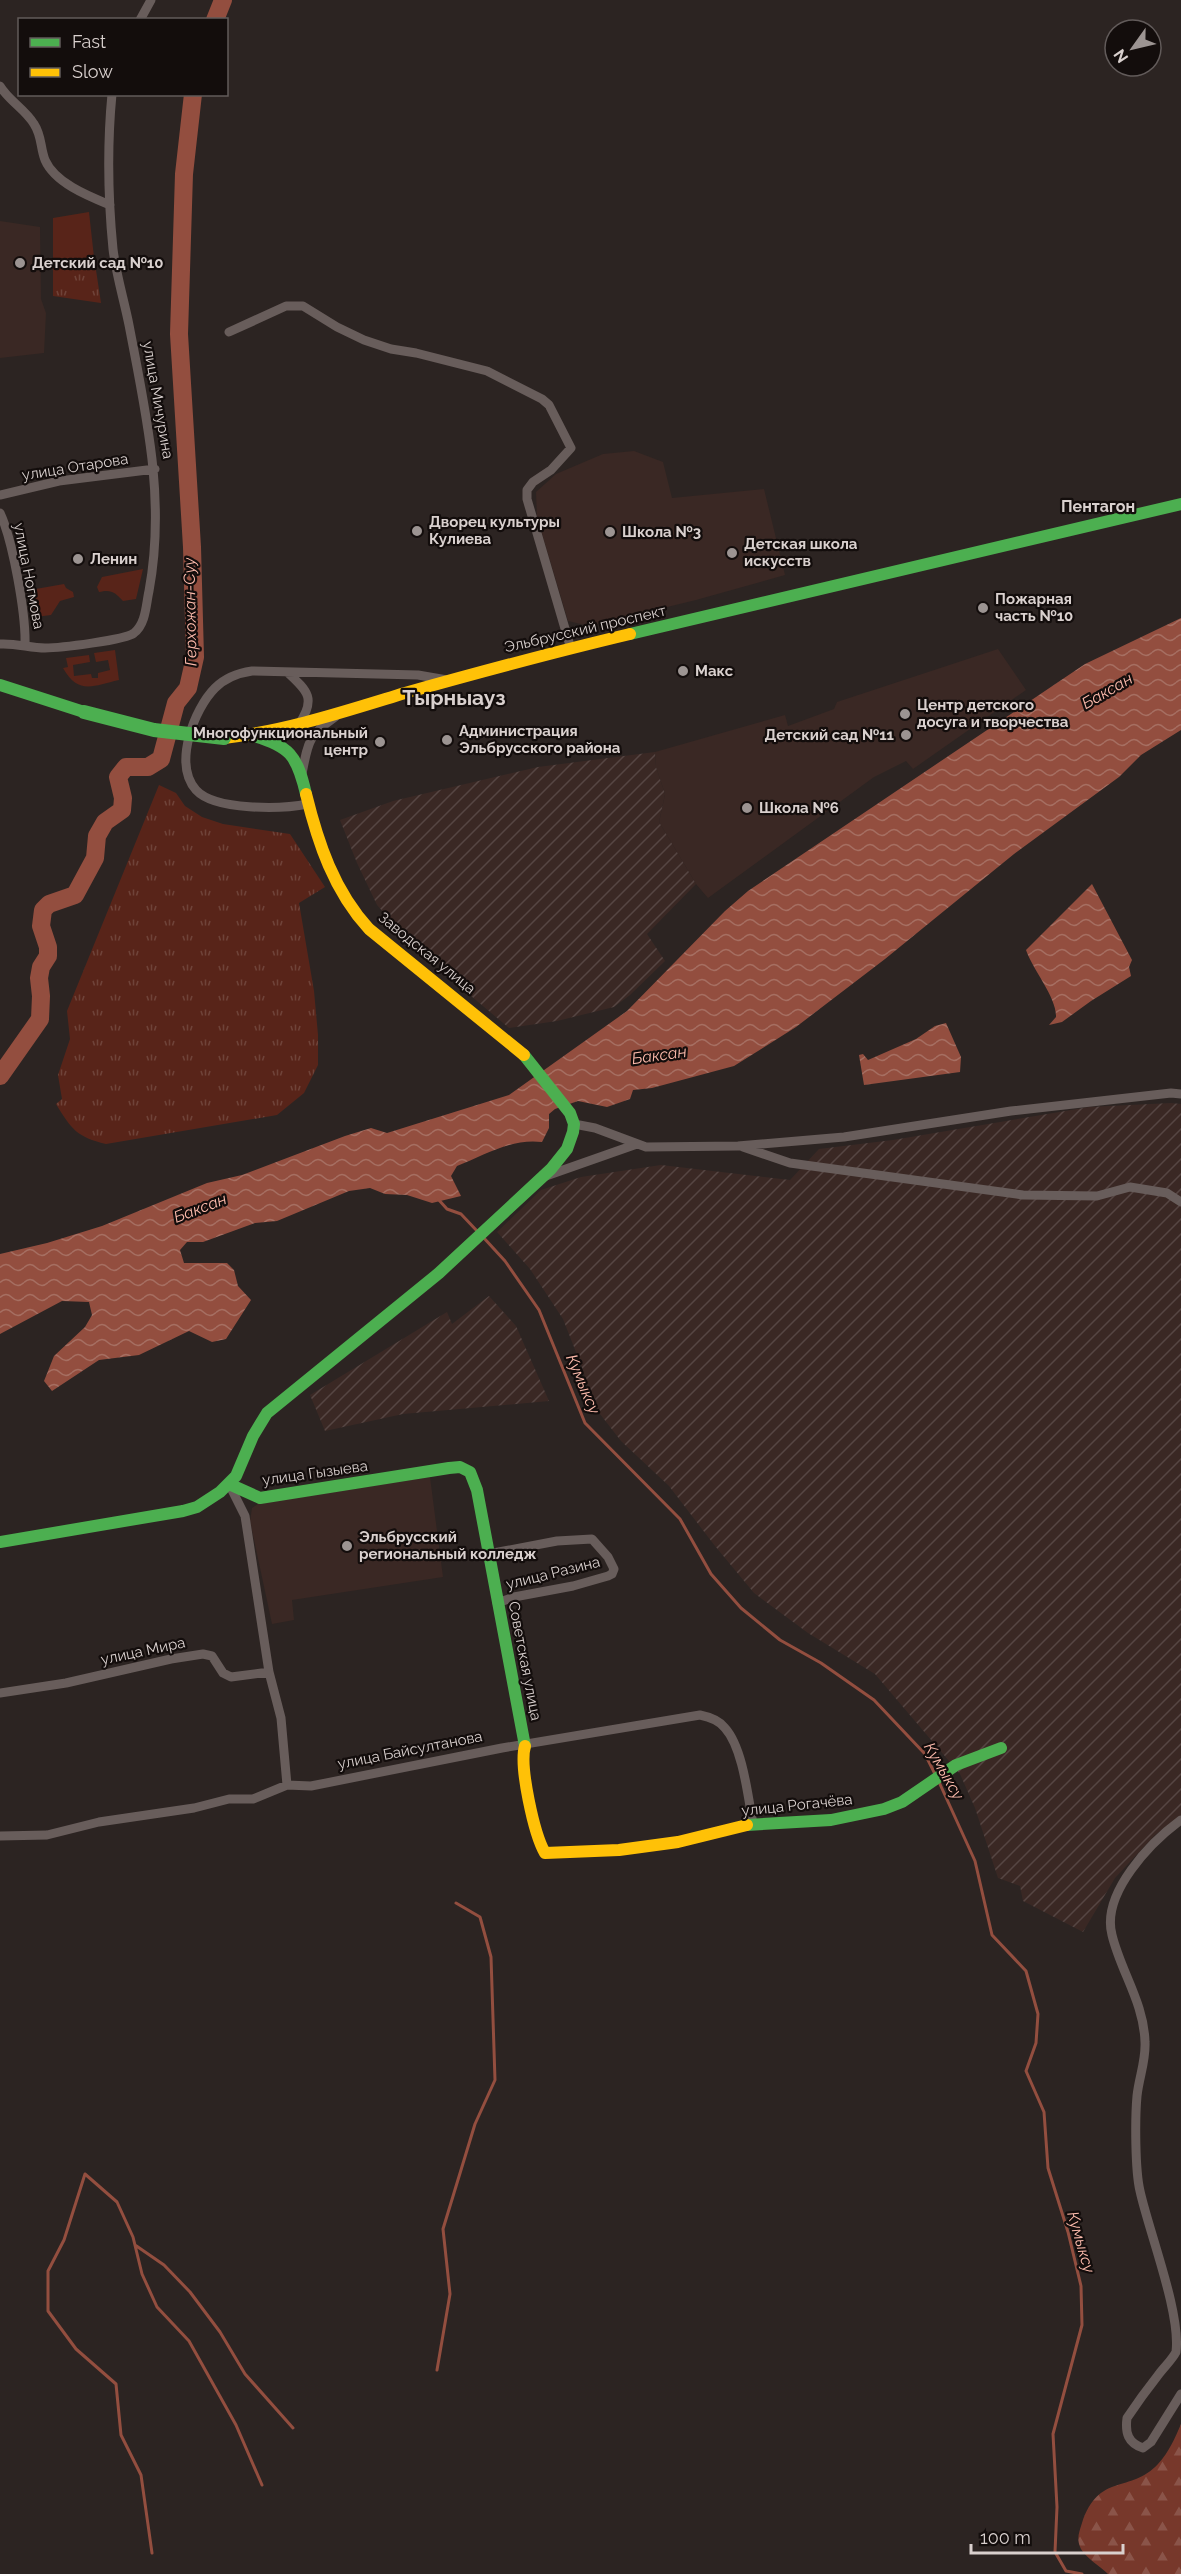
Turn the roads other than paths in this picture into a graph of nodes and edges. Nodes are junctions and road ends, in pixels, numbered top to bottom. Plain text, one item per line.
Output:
1 (151, 0) edge
2 (141, 18) edge
3 (0, 86) edge
4 (112, 96) edge
5 (110, 204) junction
6 (229, 332) dead end
7 (155, 469) junction
8 (0, 495) edge
9 (1181, 504) edge
10 (0, 513) edge
11 (0, 644) edge
12 (25, 645) junction
13 (571, 649) junction
14 (288, 673) junction
15 (449, 680) junction
16 (0, 685) edge
17 (341, 712) junction
18 (299, 724) junction
19 (251, 735) junction
20 (302, 774) junction
21 (308, 804) junction
22 (1181, 1094) edge
23 (572, 1119) junction
24 (637, 1144) junction
25 (738, 1146) junction
26 (542, 1178) junction
27 (1181, 1202) edge
28 (467, 1470) joint
29 (229, 1484) junction
30 (0, 1542) edge
31 (488, 1554) junction
32 (497, 1603) junction
33 (269, 1672) junction
34 (0, 1693) edge
35 (525, 1745) junction
36 (1001, 1748) dead end
37 (287, 1785) junction
38 (1181, 1820) edge
39 (753, 1824) junction
40 (0, 1836) edge
41 (551, 1853) joint
42 (1181, 2394) edge

1 - 2 street
3 - 5 street
4 - 5 street, улица Мичурина
5 - 7 street, улица Мичурина
6 - 13 street
7 - 8 street, улица Отарова
7 - 12 street, улица Мичурина
9 - 13 street, Эльбрусский проспект
10 - 12 street, улица Ногмова
11 - 12 street, улица Мичурина
13 - 15 street, Эльбрусский проспект
14 - 15 street
14 - 18 street
14 - 21 street
15 - 17 street, Эльбрусский проспект
16 - 19 street, Эльбрусский проспект, bridge
17 - 18 street, Эльбрусский проспект
17 - 20 street
18 - 19 street, Эльбрусский проспект
19 - 20 street
20 - 21 street, Заводская улица
21 - 23 street, Заводская улица
22 - 25 street
23 - 24 street
23 - 26 street
24 - 25 street
24 - 26 street
25 - 27 street
26 - 29 street
28 - 29 street, улица Гызыева
28 - 31 street, Советская улица
29 - 30 street
29 - 33 street
31 - 32 street, Советская улица
31 - 32 street, улица Разина
32 - 35 street, Советская улица
33 - 34 street, улица Мира
33 - 37 street
35 - 37 street, улица Байсултанова
35 - 39 street, улица Байсултанова
35 - 41 street, Советская улица
36 - 39 street, улица Рогачёва
37 - 40 street, улица Байсултанова
38 - 42 street
39 - 41 street, улица Рогачёва

